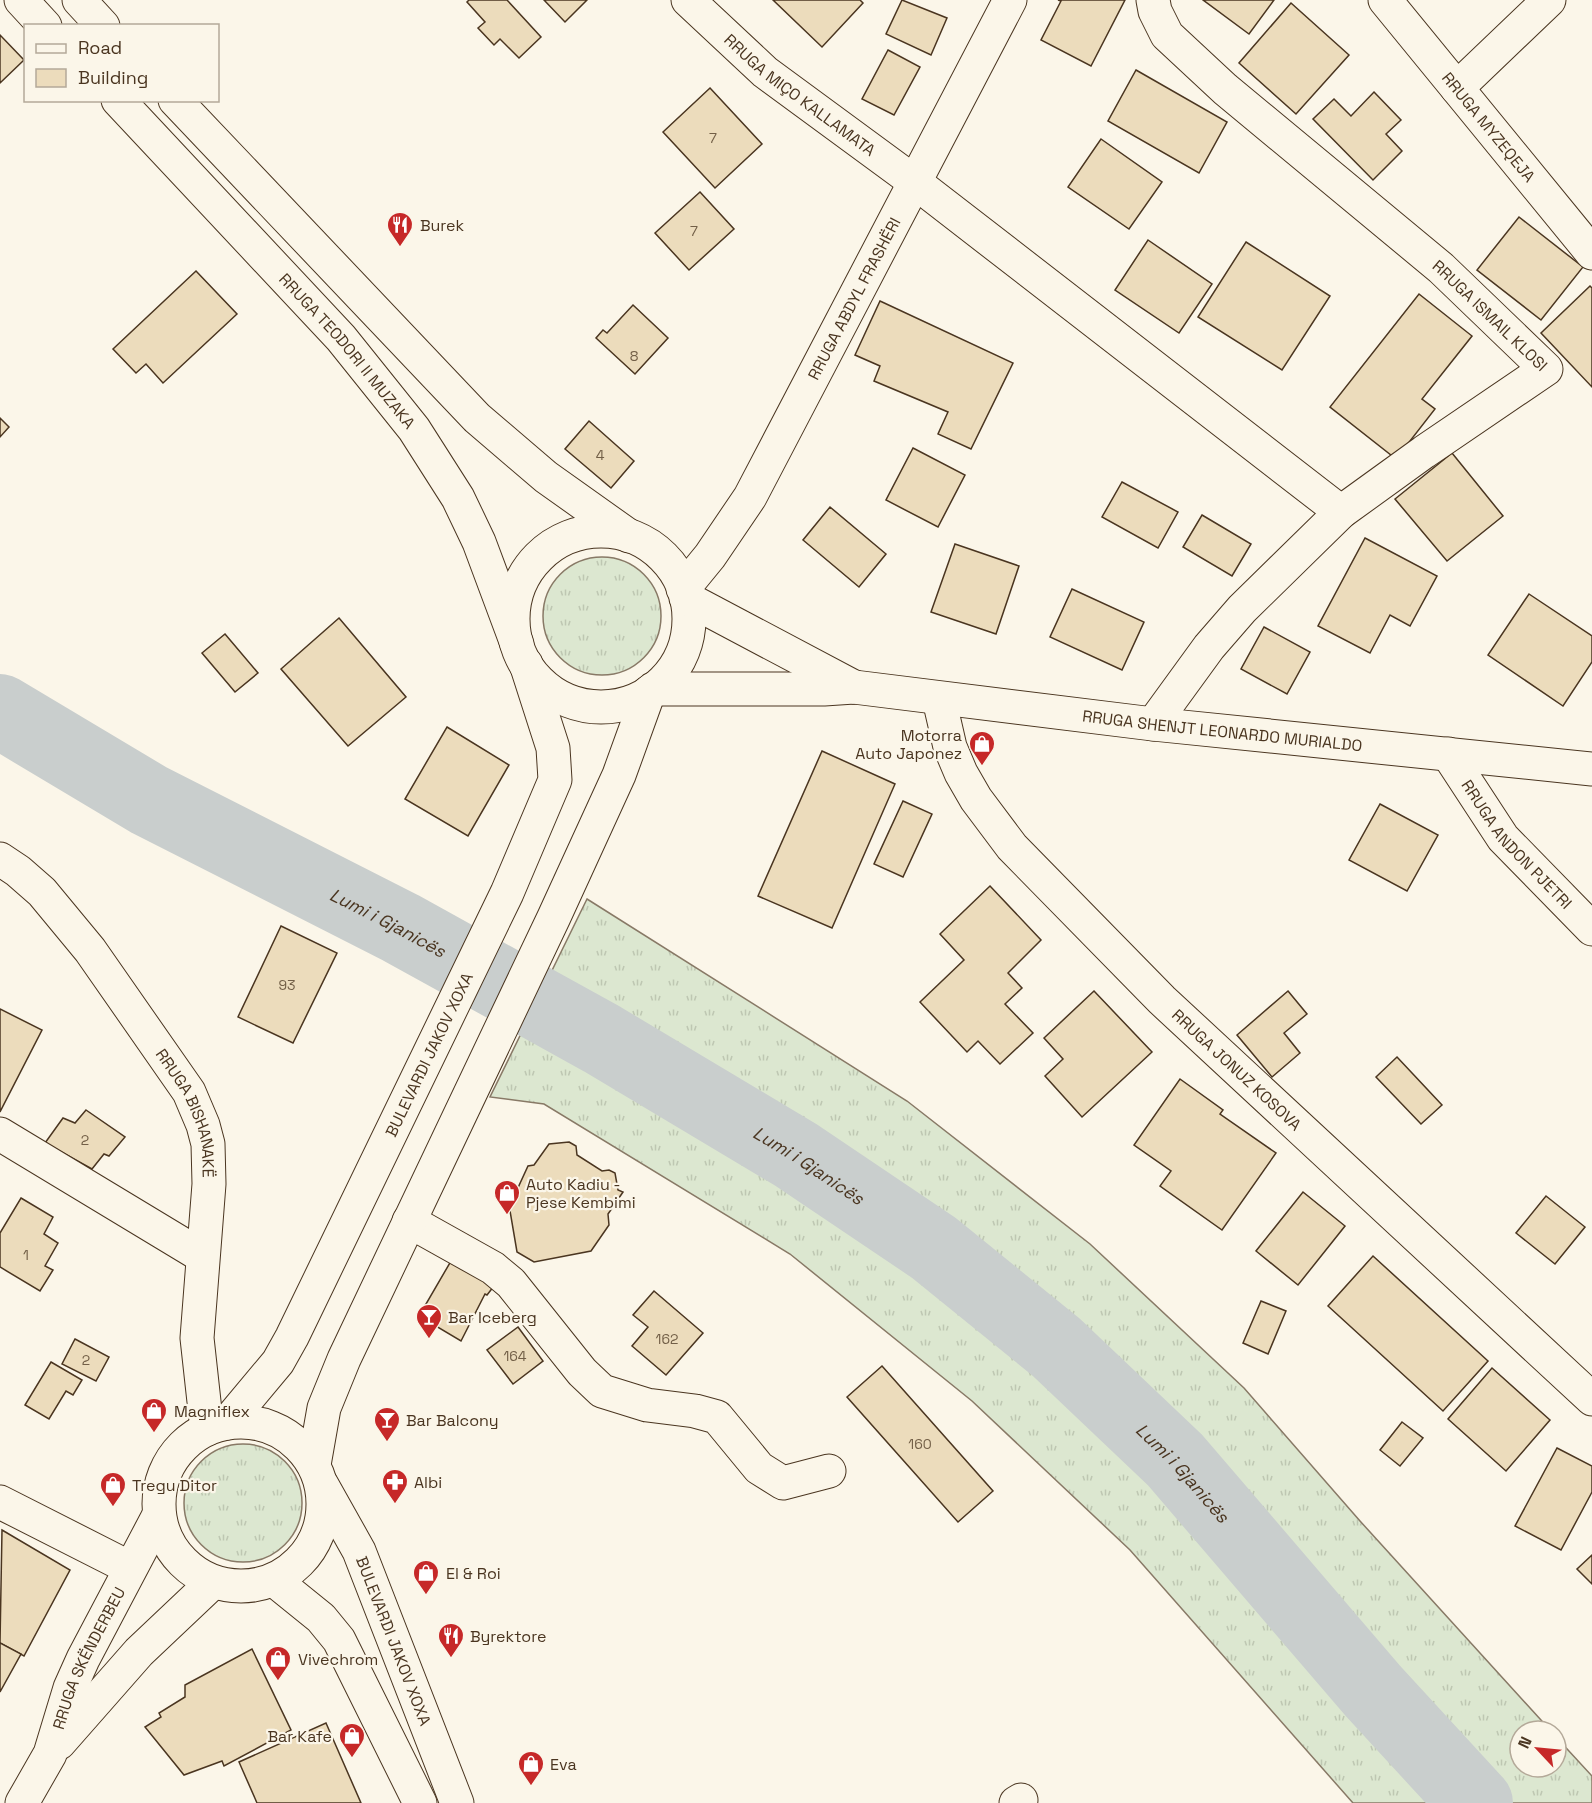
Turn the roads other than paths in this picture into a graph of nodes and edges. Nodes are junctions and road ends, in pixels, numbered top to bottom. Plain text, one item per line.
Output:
1 (21, 0) edge
2 (79, 0) edge
3 (688, 0) edge
4 (1010, 0) edge
5 (1153, 0) edge
6 (1385, 0) edge
7 (1549, 0) edge
8 (43, 24) edge
9 (102, 24) edge
10 (1457, 88) junction
11 (120, 102) edge
12 (177, 102) edge
13 (916, 183) junction
14 (1592, 253) edge
15 (1341, 513) junction
16 (629, 536) junction
17 (684, 594) junction
18 (521, 654) junction
19 (854, 687) junction
20 (651, 691) junction
21 (939, 699) junction
22 (1153, 724) junction
23 (1448, 754) junction
24 (1592, 770) edge
25 (0, 859) edge
26 (1592, 929) edge
27 (0, 1134) edge
28 (409, 1221) junction
29 (202, 1256) junction
30 (1592, 1399) edge
31 (217, 1426) junction
32 (829, 1472) dead end
33 (317, 1474) junction
34 (0, 1503) edge
35 (159, 1515) junction
36 (130, 1568) junction
37 (274, 1580) junction
38 (213, 1582) junction
39 (50, 1754) junction
40 (22, 1803) edge
41 (420, 1803) edge
42 (457, 1803) edge

1 - 8 street
2 - 9 street
3 - 13 street, RRUGA MIÇO KALLAMATA
4 - 13 street, RRUGA ABDYL FRASHËRI
5 - 15 street, RRUGA ISMAIL KLOSI
6 - 10 street, RRUGA MYZEQEJA
7 - 10 street
10 - 14 street, RRUGA MYZEQEJA
11 - 18 street, RRUGA TEODORI II MUZAKA
12 - 16 street
13 - 15 street, RRUGA MIÇO KALLAMATA
13 - 17 street, RRUGA ABDYL FRASHËRI
15 - 22 street, RRUGA ISMAIL KLOSI
16 - 17 street
16 - 18 street
17 - 19 street, RRUGA SHENJT LEONARDO MURIALDO
17 - 20 street
18 - 20 street
18 - 31 street, BULEVARDI JAKOV XOXA
19 - 20 street, RRUGA SHENJT LEONARDO MURIALDO
19 - 21 street, RRUGA SHENJT LEONARDO MURIALDO
20 - 28 street
21 - 22 street, RRUGA SHENJT LEONARDO MURIALDO
21 - 30 street, RRUGA JONUZ KOSOVA
22 - 23 street, RRUGA SHENJT LEONARDO MURIALDO
23 - 24 street, RRUGA SHENJT LEONARDO MURIALDO
23 - 26 street, RRUGA ANDON PJETRI
25 - 29 street, RRUGA BISHANAKË
27 - 29 street
28 - 32 street
28 - 33 street
29 - 31 street, RRUGA BISHANAKË
31 - 33 street
31 - 35 street
33 - 37 street
33 - 42 street, BULEVARDI JAKOV XOXA
34 - 36 street
35 - 36 street, RRUGA SKËNDERBEU
35 - 38 street
36 - 39 street, RRUGA SKËNDERBEU
37 - 38 street
37 - 41 street
38 - 39 street
39 - 40 street, RRUGA SKËNDERBEU

